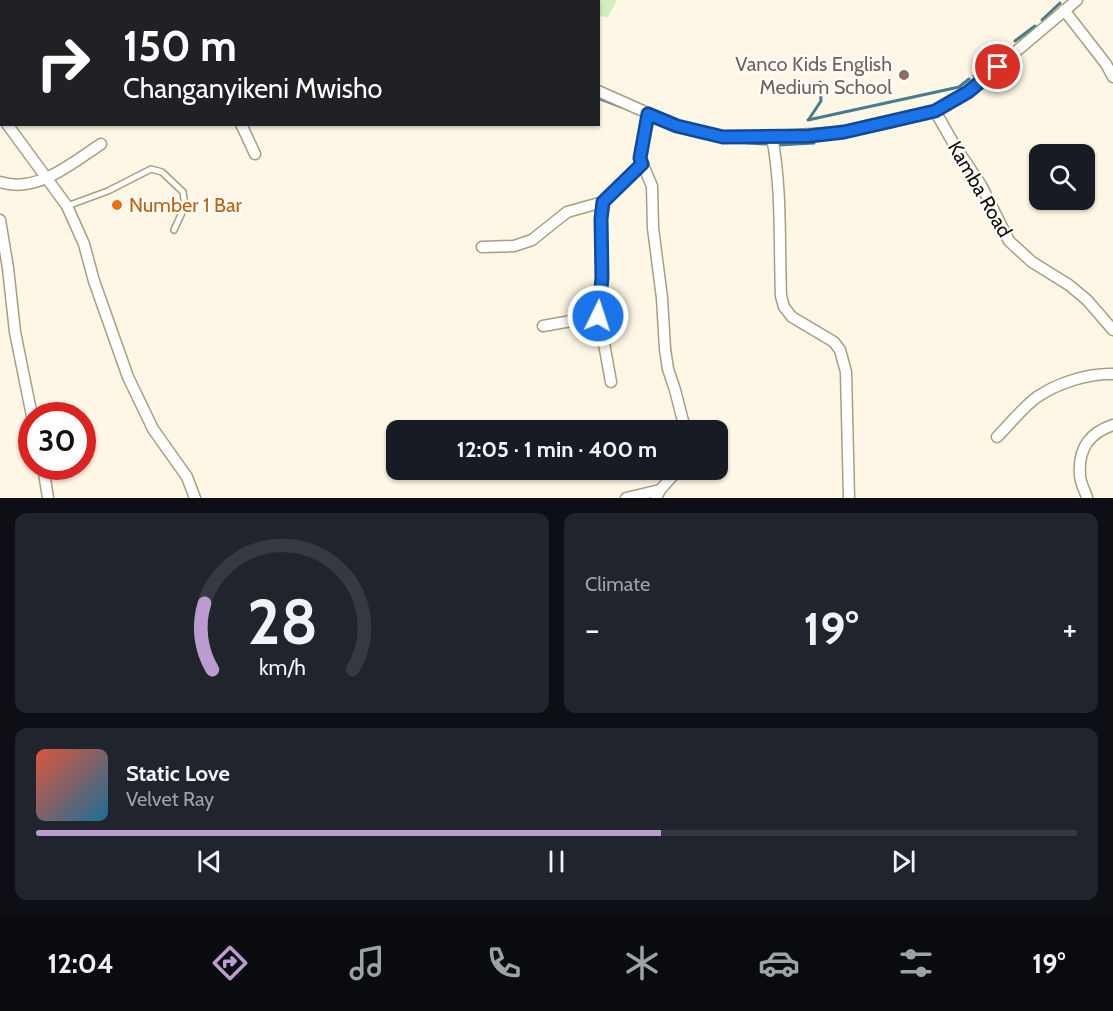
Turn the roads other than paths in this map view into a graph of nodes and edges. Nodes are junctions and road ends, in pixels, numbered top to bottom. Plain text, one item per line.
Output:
1 (1077, 0) edge
2 (1065, 10) junction
3 (1113, 77) edge
4 (600, 91) edge
5 (935, 111) junction
6 (648, 114) junction
7 (8, 126) edge
8 (242, 126) edge
9 (772, 136) junction
10 (101, 144) dead end
11 (255, 154) dead end
12 (642, 164) junction
13 (47, 178) junction
14 (0, 182) edge
15 (603, 202) junction
16 (67, 206) junction
17 (0, 220) edge
18 (174, 230) dead end
19 (482, 248) dead end
20 (598, 316) junction
21 (543, 326) dead end
22 (1113, 330) edge
23 (1113, 374) edge
24 (611, 382) dead end
25 (29, 402) edge
26 (683, 420) edge
27 (1113, 424) edge
28 (997, 437) dead end
29 (45, 480) edge
30 (670, 480) edge
31 (658, 494) edge
32 (48, 498) edge
33 (195, 498) edge
34 (626, 498) edge
35 (849, 498) edge
36 (1086, 498) edge

1 - 2 street
2 - 3 street
2 - 5 street
4 - 6 street
5 - 9 street
5 - 22 street, Kamba Road
6 - 9 street
6 - 12 street
7 - 13 street
8 - 11 street
9 - 35 street
10 - 13 street
12 - 15 street
12 - 26 street
13 - 14 street
13 - 16 street
15 - 19 street
15 - 20 street
16 - 18 lane
16 - 33 street
17 - 25 street
20 - 21 street
20 - 24 street
23 - 28 street
27 - 36 street
29 - 32 street
30 - 31 street
31 - 34 street

